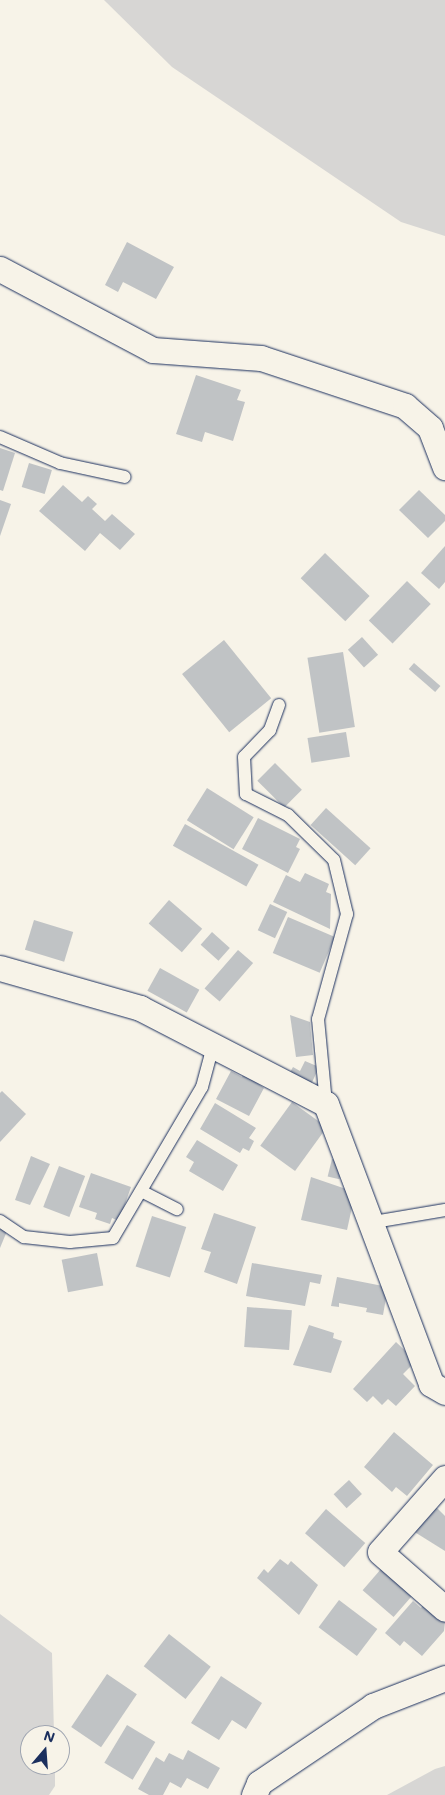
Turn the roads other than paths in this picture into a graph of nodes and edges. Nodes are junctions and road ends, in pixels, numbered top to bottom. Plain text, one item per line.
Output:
1 (0, 269) edge
2 (0, 437) edge
3 (445, 467) edge
4 (125, 477) dead end
5 (279, 705) dead end
6 (0, 968) edge
7 (213, 1046) junction
8 (326, 1104) junction
9 (143, 1192) junction
10 (177, 1209) dead end
11 (445, 1210) edge
12 (0, 1221) edge
13 (368, 1223) junction
14 (445, 1392) edge
15 (445, 1478) edge
16 (445, 1609) edge
17 (445, 1678) edge
18 (254, 1795) edge

1 - 3 street
2 - 4 lane
5 - 8 lane
6 - 7 street
7 - 8 street
7 - 9 lane
8 - 13 street
9 - 10 lane
9 - 12 lane
11 - 13 lane
13 - 14 street
15 - 16 street
17 - 18 street

